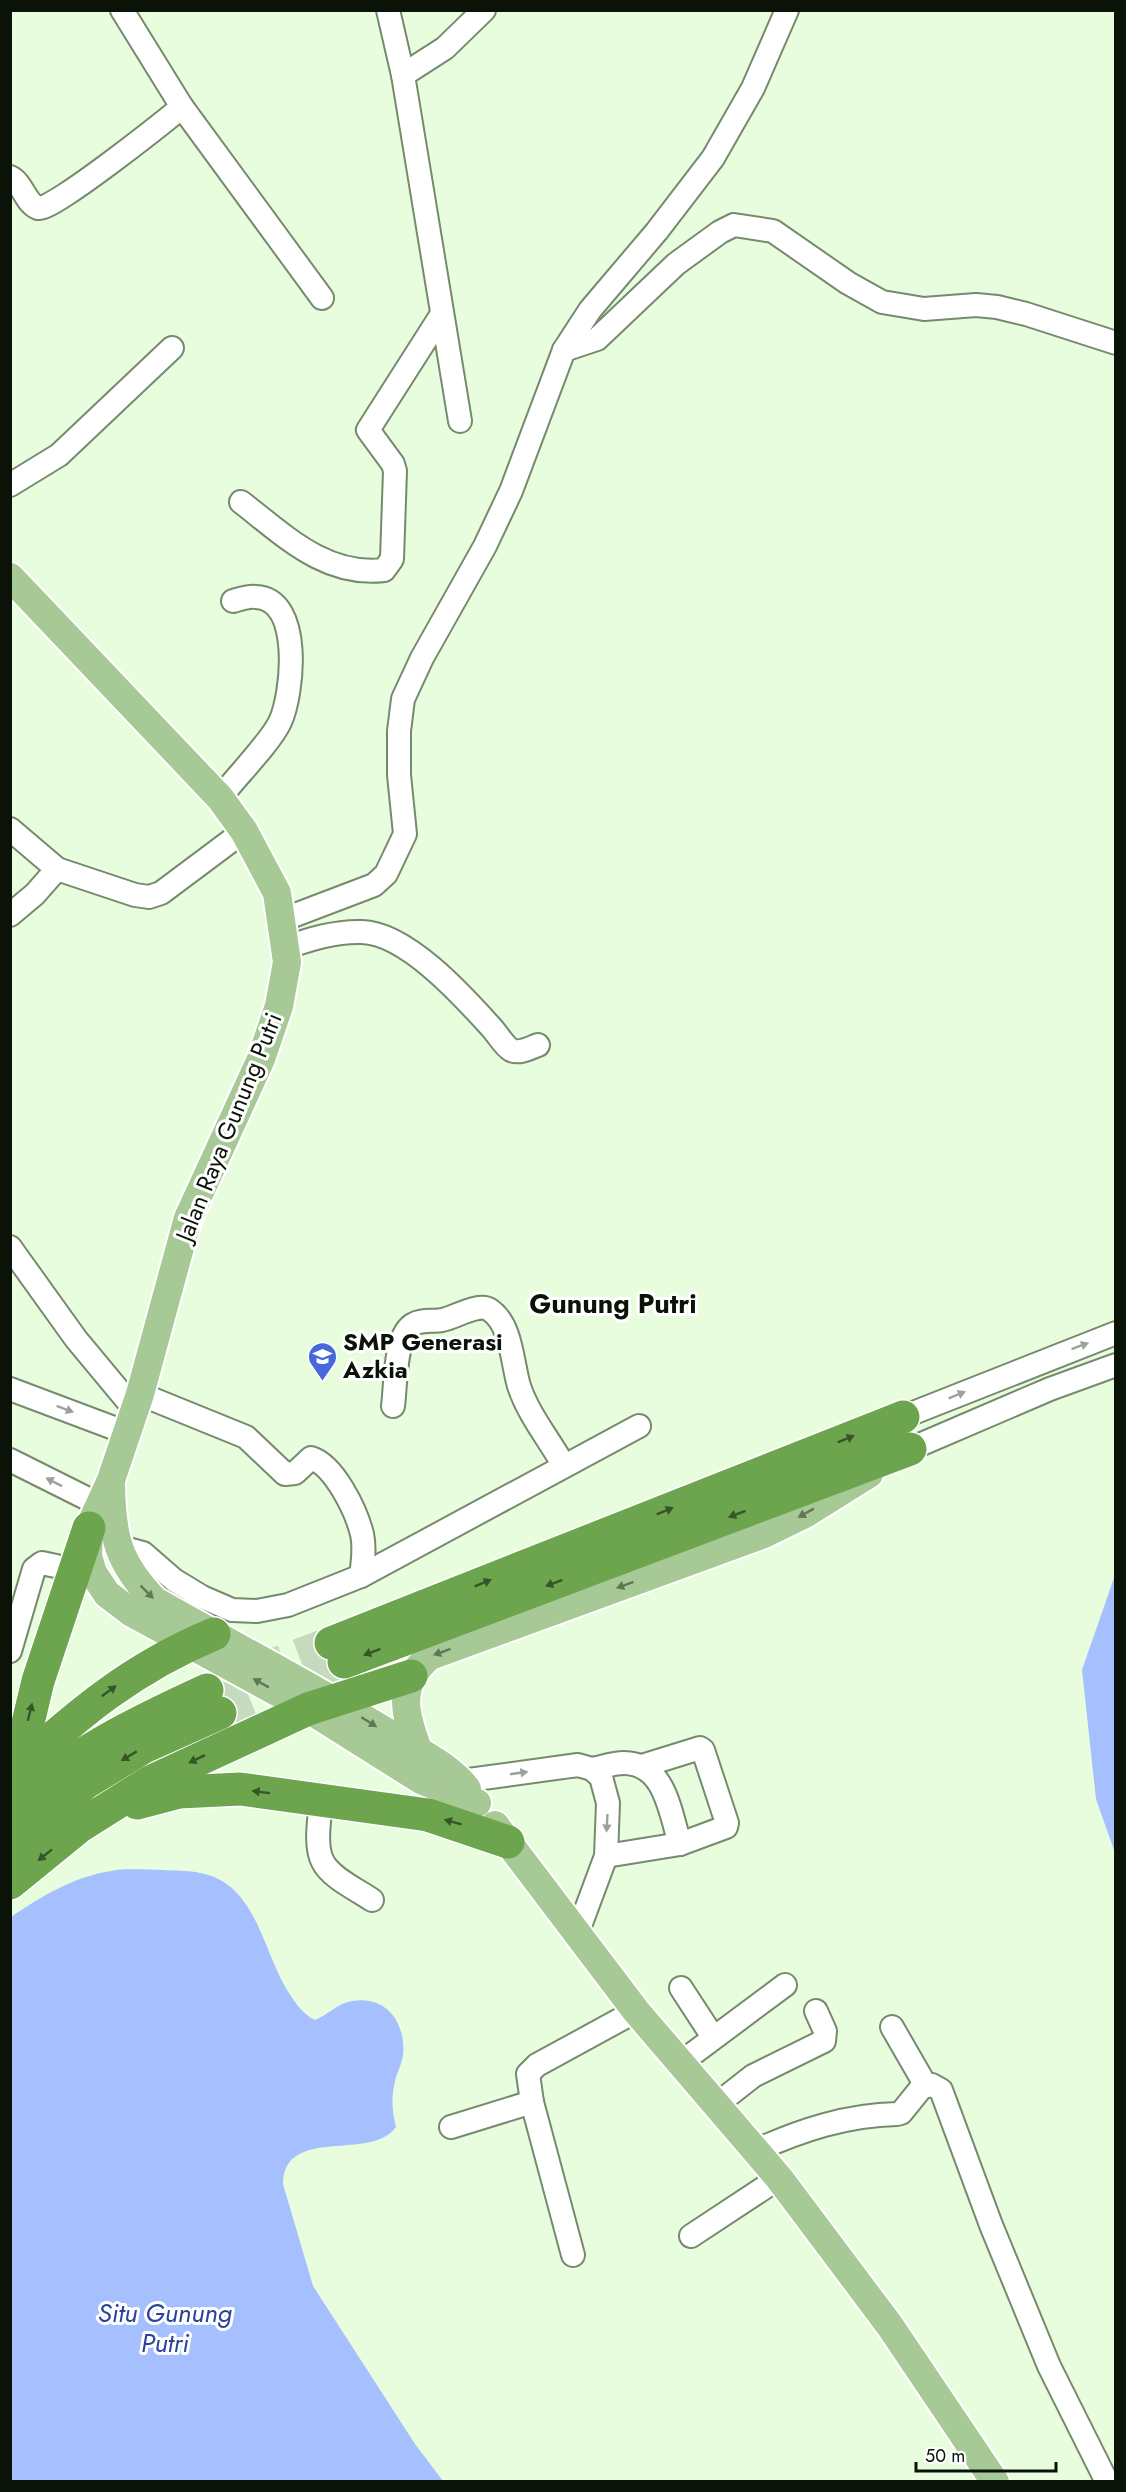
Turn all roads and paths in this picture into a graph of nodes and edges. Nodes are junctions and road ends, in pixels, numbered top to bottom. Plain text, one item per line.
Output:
1 (122, 10) edge
2 (388, 10) edge
3 (484, 10) edge
4 (786, 10) edge
5 (403, 75) junction
6 (182, 106) junction
7 (10, 177) edge
8 (322, 298) dead end
9 (442, 314) junction
10 (1116, 343) edge
11 (172, 348) dead end
12 (564, 350) junction
13 (460, 421) dead end
14 (10, 485) edge
15 (241, 502) dead end
16 (10, 577) edge
17 (233, 601) dead end
18 (220, 798) junction
19 (10, 829) edge
20 (244, 831) junction
21 (57, 869) junction
22 (10, 915) edge
23 (284, 934) junction
24 (538, 1045) dead end
25 (10, 1247) edge
26 (1116, 1333) edge
27 (1116, 1365) edge
28 (10, 1389) edge
29 (393, 1406) dead end
30 (134, 1412) junction
31 (903, 1417) joint
32 (639, 1426) dead end
33 (910, 1449) junction
34 (10, 1460) edge
35 (564, 1466) junction
36 (99, 1504) junction
37 (117, 1546) junction
38 (74, 1570) junction
39 (362, 1576) junction
40 (202, 1639) junction
41 (10, 1651) edge
42 (411, 1676) junction
43 (321, 1704) junction
44 (419, 1752) junction
45 (642, 1766) junction
46 (592, 1769) junction
47 (14, 1772) edge
48 (469, 1792) junction
49 (321, 1800) junction
50 (10, 1808) edge
51 (80, 1827) junction
52 (508, 1842) junction
53 (680, 1844) junction
54 (10, 1848) edge
55 (606, 1856) junction
56 (10, 1883) edge
57 (372, 1900) dead end
58 (577, 1934) junction
59 (785, 1985) dead end
60 (681, 1988) dead end
61 (636, 2011) junction
62 (816, 2011) dead end
63 (892, 2027) dead end
64 (713, 2037) junction
65 (679, 2064) junction
66 (926, 2085) junction
67 (532, 2102) junction
68 (716, 2105) junction
69 (451, 2127) dead end
70 (755, 2151) junction
71 (779, 2178) junction
72 (691, 2236) dead end
73 (573, 2255) dead end
74 (995, 2481) edge
75 (1107, 2481) edge

1 - 6 street
2 - 5 street
3 - 5 street
4 - 12 street
5 - 9 street
6 - 7 street
6 - 8 street
9 - 13 street
9 - 15 street
10 - 12 street
11 - 14 street
12 - 23 street
16 - 18 main road, Jalan Raya Gunung Putri
17 - 18 street
18 - 20 main road, Jalan Raya Gunung Putri
19 - 21 street
20 - 21 street
20 - 23 main road, Jalan Raya Gunung Putri
21 - 22 street
23 - 24 street
23 - 30 main road, Jalan Raya Gunung Putri
25 - 30 street
31 -> 26 street
27 - 33 street
28 -> 30 street
29 - 35 street
30 - 36 main road, Jalan Raya Gunung Putri
30 - 39 street
33 -> 31 highway
32 - 35 street
33 -> 42 main road
36 -> 34 street
35 - 39 street
36 - 37 main road
36 - 38 highway
36 - 40 main road
37 - 39 street
37 -> 40 main road
38 - 41 street
47 -> 38 highway
40 - 43 main road
47 -> 40 highway
42 - 43 highway
42 - 44 main road
43 -> 44 main road
43 - 48 main road
43 -> 51 highway
44 - 48 main road
45 - 46 street
45 - 53 street
45 - 53 street
48 -> 46 street
46 -> 55 street
48 - 52 main road
49 -> 51 highway
52 -> 49 highway
49 - 57 street
50 -> 54 highway
51 -> 56 highway
52 - 58 main road
53 - 55 street
55 - 58 street
58 - 61 main road
59 - 64 street
60 - 64 street
61 - 65 main road
61 - 67 street
62 - 68 street
63 - 66 street
64 - 65 street
65 - 68 main road
66 - 70 street
66 - 75 street
67 - 69 street
67 - 73 street
68 - 70 main road
70 - 71 main road
71 - 72 street
71 - 74 main road

